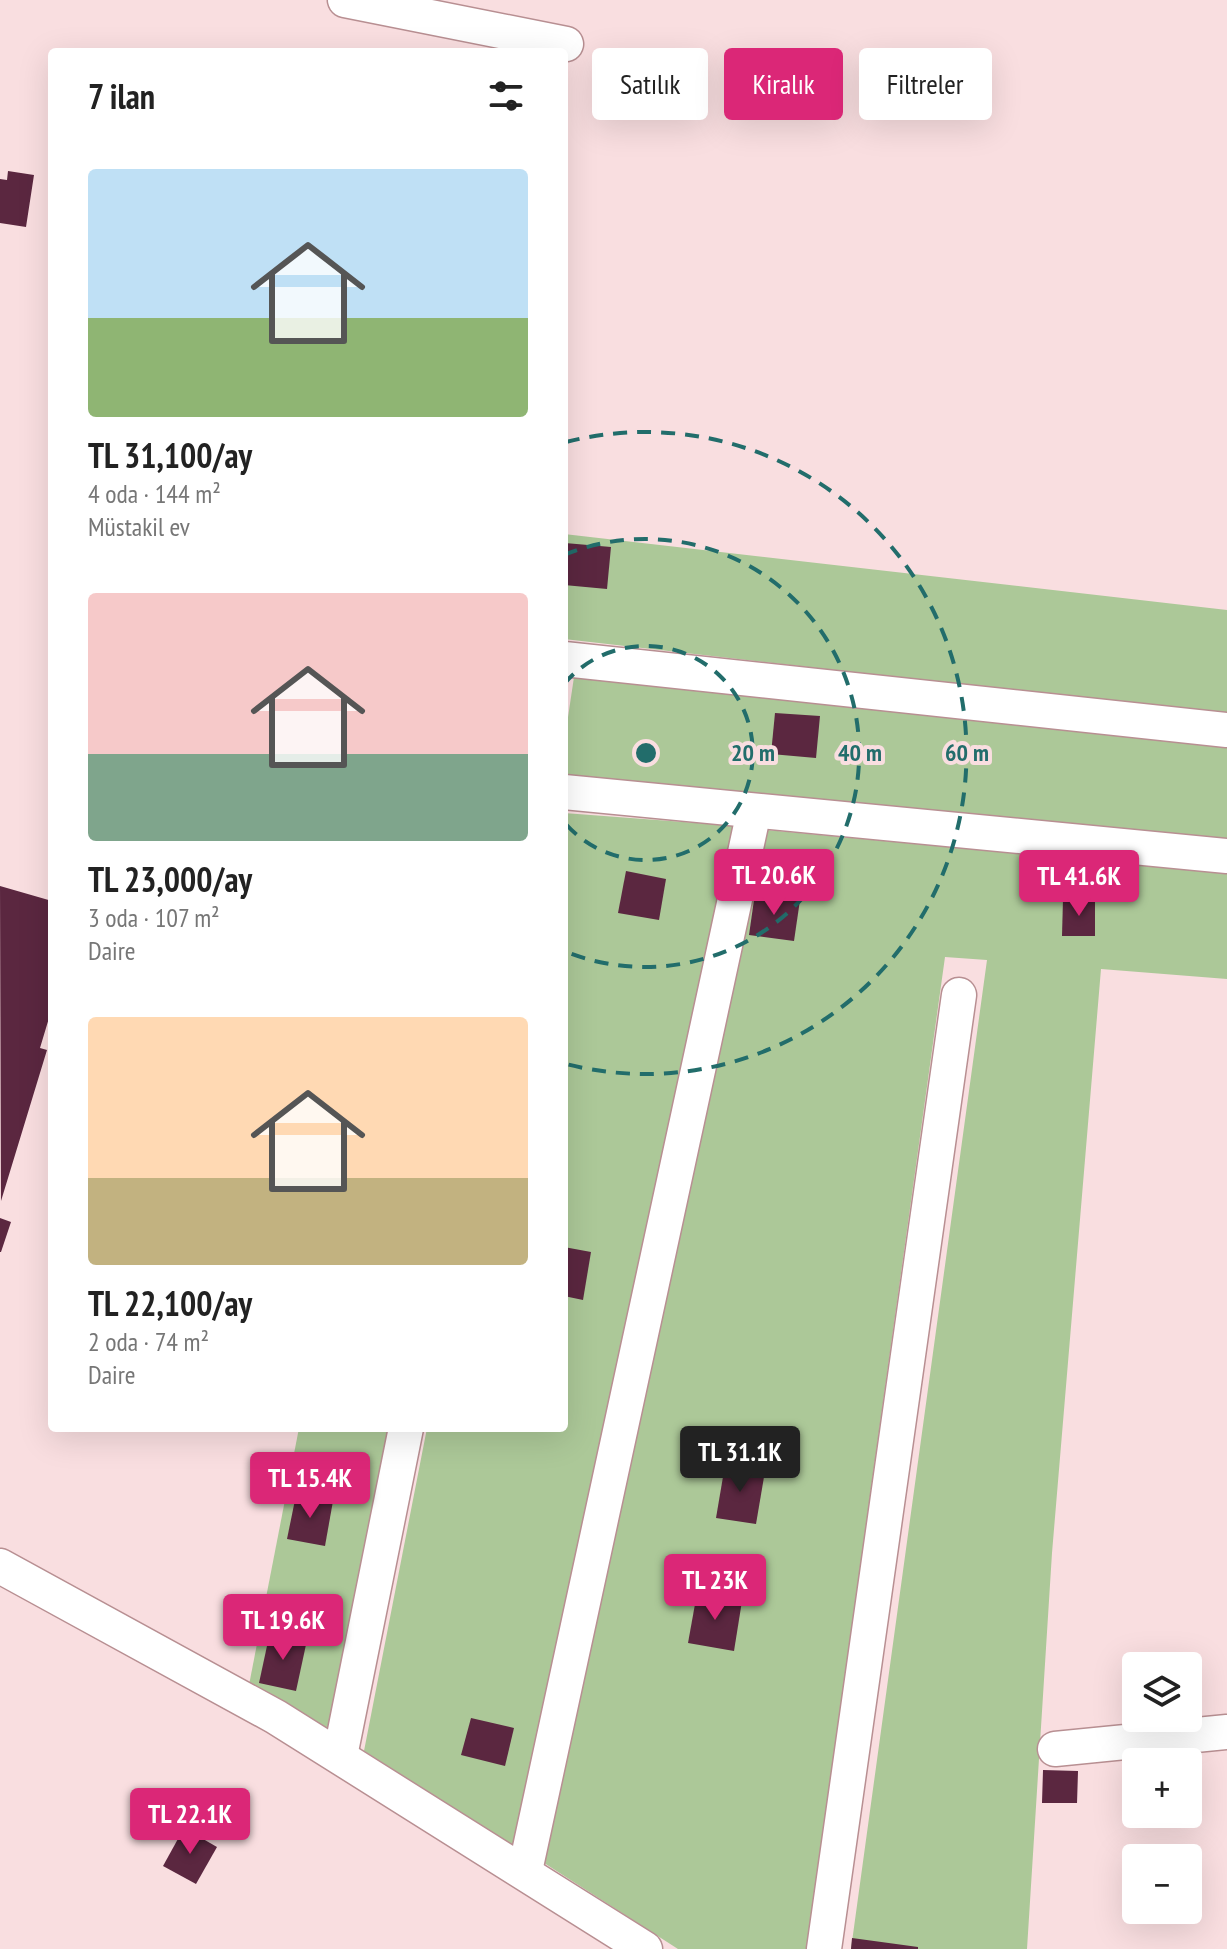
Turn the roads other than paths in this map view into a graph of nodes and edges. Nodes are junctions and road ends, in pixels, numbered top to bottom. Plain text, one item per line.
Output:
1 (345, 0) edge
2 (566, 44) dead end
3 (568, 659) edge
4 (1227, 730) edge
5 (568, 792) edge
6 (754, 811) junction
7 (1227, 856) edge
8 (959, 995) dead end
9 (405, 1432) edge
10 (0, 1566) edge
11 (1227, 1732) edge
12 (1055, 1749) dead end
13 (340, 1756) junction
14 (525, 1871) junction
15 (645, 1949) edge
16 (824, 1949) edge

1 - 2 lane
3 - 4 lane
5 - 6 lane
6 - 7 lane
6 - 14 lane
8 - 16 lane
9 - 13 lane
10 - 13 lane
11 - 12 lane
13 - 14 lane
14 - 15 lane

